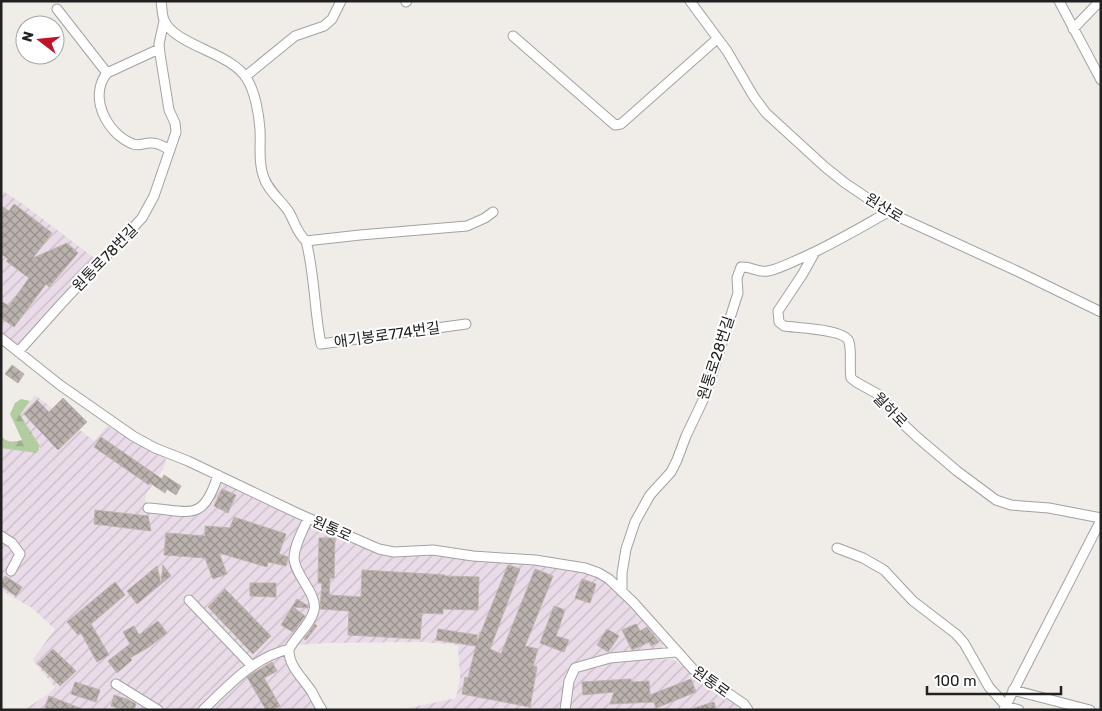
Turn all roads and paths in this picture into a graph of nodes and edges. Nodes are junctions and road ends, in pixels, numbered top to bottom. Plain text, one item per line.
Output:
1 (160, 1) edge
2 (341, 1) edge
3 (690, 1) edge
4 (1059, 1) edge
5 (1100, 1) edge
6 (57, 10) dead end
7 (164, 21) junction
8 (1073, 29) junction
9 (512, 36) dead end
10 (717, 39) junction
11 (159, 49) junction
12 (107, 73) junction
13 (246, 76) junction
14 (1101, 80) edge
15 (170, 150) junction
16 (493, 212) dead end
17 (888, 212) junction
18 (306, 241) junction
19 (815, 252) junction
20 (1101, 312) edge
21 (466, 324) dead end
22 (1, 338) edge
23 (18, 352) junction
24 (218, 475) junction
25 (148, 508) dead end
26 (308, 518) junction
27 (1101, 519) edge
28 (1, 536) edge
29 (837, 548) dead end
30 (10, 571) dead end
31 (622, 591) junction
32 (189, 600) dead end
33 (289, 649) junction
34 (676, 652) junction
35 (252, 666) junction
36 (116, 684) dead end
37 (1013, 690) junction
38 (1005, 708) edge
39 (158, 710) edge
40 (203, 710) edge
41 (322, 710) edge
42 (565, 710) edge
43 (748, 710) edge
44 (1019, 710) edge
45 (1090, 710) edge

1 - 7 street
2 - 13 street
3 - 10 street, 원산로
4 - 8 street
5 - 8 street
6 - 12 street
7 - 11 street
7 - 13 street
8 - 14 street
9 - 10 street
10 - 17 street, 원산로
11 - 12 street
11 - 15 street, 원통로78번길
12 - 15 street
13 - 18 street, 애기봉로774번길
15 - 23 street, 원통로78번길
16 - 18 street
17 - 19 street, 원통로28번길
17 - 20 street, 원산로
18 - 21 street, 애기봉로774번길
19 - 27 street, 월하로
19 - 31 street, 원통로28번길
22 - 23 street, 원통로
23 - 24 street, 원통로
24 - 25 street
24 - 26 street, 원통로
26 - 31 street, 원통로
26 - 33 street
27 - 37 street, 월하로
28 - 30 street
29 - 38 street
31 - 34 street, 원통로
32 - 35 street
33 - 35 street
33 - 41 street
34 - 42 street
34 - 43 street, 원통로
35 - 40 street
36 - 39 street
37 - 38 street, 월하로
37 - 45 street
38 - 44 street

